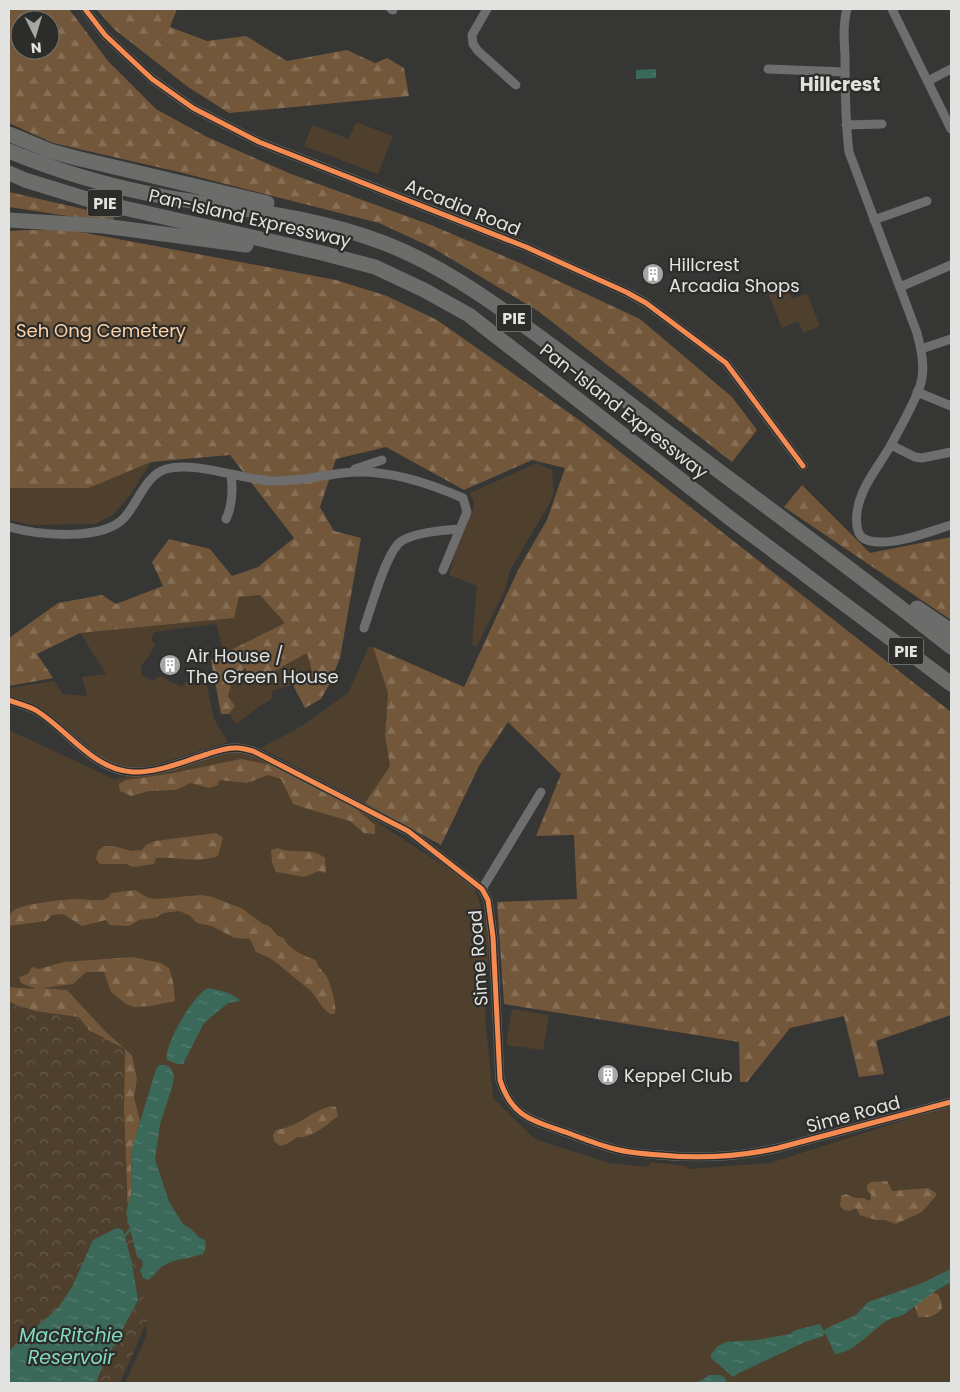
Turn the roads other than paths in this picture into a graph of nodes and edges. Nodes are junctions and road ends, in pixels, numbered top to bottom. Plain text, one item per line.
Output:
1 (85, 9) edge
2 (487, 9) edge
3 (847, 9) edge
4 (892, 9) edge
5 (768, 68) dead end
6 (951, 69) edge
7 (845, 72) junction
8 (928, 81) junction
9 (516, 85) dead end
10 (846, 124) junction
11 (882, 124) dead end
12 (951, 129) edge
13 (9, 134) edge
14 (9, 151) edge
15 (9, 174) edge
16 (927, 201) dead end
17 (9, 220) edge
18 (874, 220) junction
19 (341, 229) junction
20 (285, 244) junction
21 (951, 265) edge
22 (900, 287) junction
23 (951, 338) edge
24 (921, 349) junction
25 (917, 392) junction
26 (951, 406) edge
27 (891, 445) junction
28 (951, 452) edge
29 (382, 460) dead end
30 (802, 466) dead end
31 (343, 473) junction
32 (231, 474) junction
33 (226, 519) dead end
34 (951, 525) edge
35 (9, 527) edge
36 (459, 529) junction
37 (443, 570) dead end
38 (896, 603) junction
39 (364, 628) dead end
40 (951, 631) edge
41 (951, 647) edge
42 (951, 684) edge
43 (9, 700) edge
44 (541, 792) dead end
45 (482, 889) junction
46 (951, 1102) edge

1 - 30 street, Arcadia Road
2 - 9 street
3 - 7 street
4 - 8 street
5 - 7 street
6 - 8 street
7 - 10 street
8 - 12 street
10 - 11 street
10 - 18 street
13 - 19 highway
14 - 19 highway, Pan-Island Expressway / PIE
15 - 20 highway, Pan-Island Expressway / PIE
16 - 18 street
17 - 20 highway
18 - 22 street
19 - 38 highway, Pan-Island Expressway / PIE
20 - 42 highway, Pan-Island Expressway / PIE
21 - 22 street
22 - 24 street
23 - 24 street
24 - 25 street
25 - 26 street
25 - 27 street
27 - 28 street
27 - 34 street
29 - 31 street
31 - 32 street
31 - 36 street
32 - 33 street
32 - 35 street
36 - 37 street
36 - 39 street
38 - 40 highway
38 - 41 highway, Pan-Island Expressway / PIE
43 - 45 street, Sime Road
44 - 45 street
45 - 46 street, Sime Road

